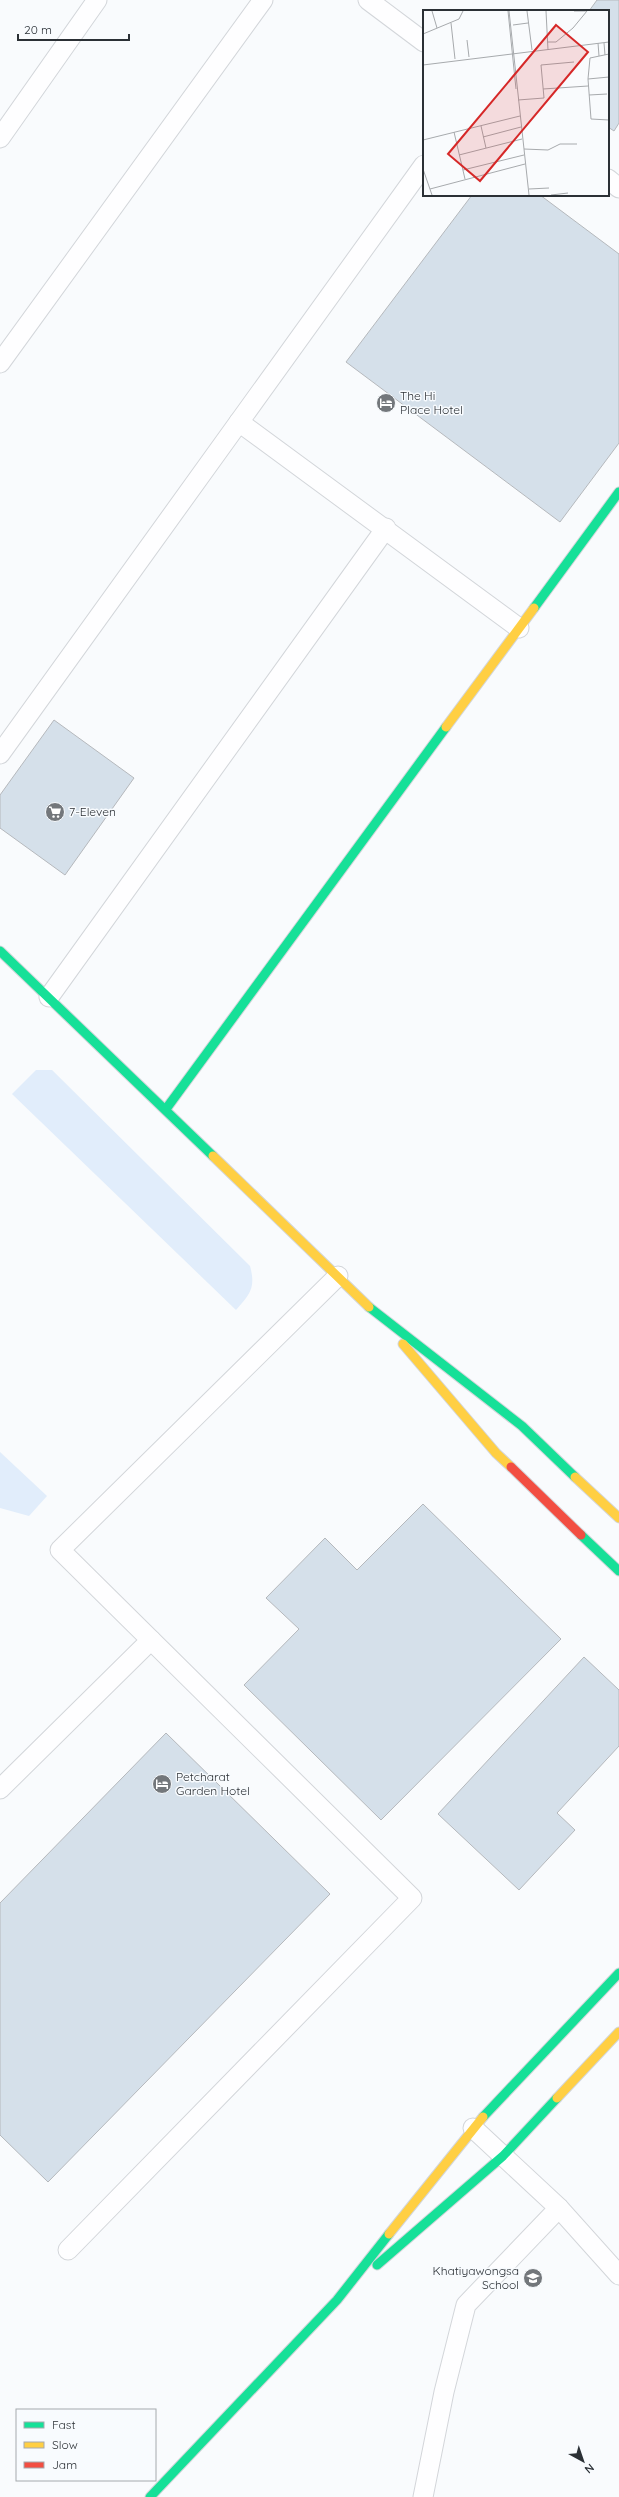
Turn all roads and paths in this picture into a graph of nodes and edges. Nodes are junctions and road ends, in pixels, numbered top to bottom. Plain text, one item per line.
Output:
1 (97, 0) edge
2 (263, 0) edge
3 (368, 0) edge
4 (423, 41) edge
5 (0, 138) edge
6 (423, 166) edge
7 (609, 180) edge
8 (619, 188) edge
9 (0, 362) edge
10 (239, 422) junction
11 (619, 492) edge
12 (386, 528) junction
13 (519, 628) junction
14 (0, 754) edge
15 (0, 951) edge
16 (49, 997) junction
17 (166, 1109) junction
18 (338, 1276) junction
19 (372, 1309) junction
20 (619, 1518) edge
21 (619, 1571) edge
22 (151, 1640) junction
23 (0, 1789) edge
24 (619, 1973) edge
25 (619, 2032) edge
26 (474, 2128) junction
27 (503, 2156) junction
28 (560, 2208) junction
29 (68, 2250) dead end
30 (619, 2275) edge
31 (337, 2300) junction
32 (150, 2497) edge
33 (423, 2497) edge

1 - 5 lane
2 - 9 lane
3 - 4 lane
6 - 10 lane
7 - 8 lane
10 - 12 lane
10 - 14 lane
11 - 13 street
12 - 13 lane
12 - 16 lane
13 - 17 street
15 - 16 street
16 - 17 street
17 - 18 street
18 - 19 street
18 - 22 lane
19 - 20 street
19 - 21 street
22 - 23 lane
22 - 29 lane
24 - 26 street
25 - 27 street
26 - 27 lane
26 - 31 street
27 - 28 lane
27 - 31 street
28 - 30 lane
28 - 33 lane
31 - 32 street

